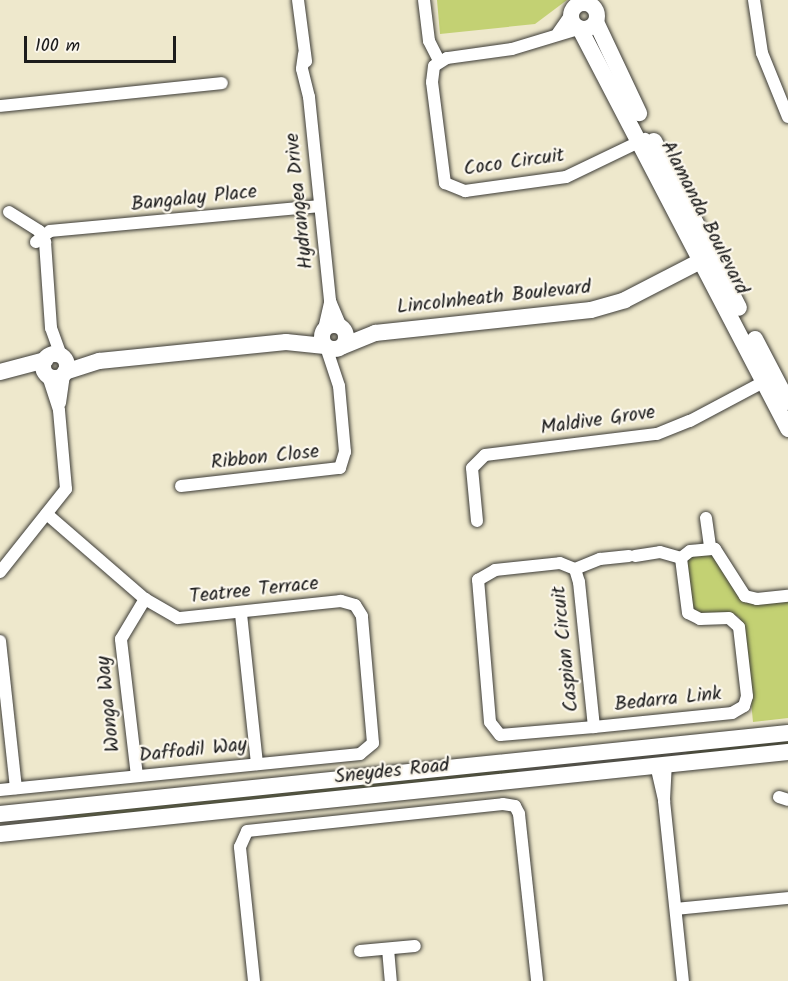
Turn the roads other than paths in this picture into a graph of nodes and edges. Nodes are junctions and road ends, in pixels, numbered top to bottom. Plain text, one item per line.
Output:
1 (298, 0) edge
2 (424, 0) edge
3 (754, 0) edge
4 (598, 12) edge
5 (578, 16) edge
6 (439, 61) junction
7 (222, 83) dead end
8 (0, 106) edge
9 (788, 117) edge
10 (646, 138) junction
11 (320, 206) junction
12 (4, 209) edge
13 (41, 239) junction
14 (707, 257) junction
15 (333, 338) junction
16 (55, 366) junction
17 (5, 371) edge
18 (769, 379) junction
19 (788, 402) edge
20 (788, 429) edge
21 (181, 486) dead end
22 (47, 514) junction
23 (706, 518) dead end
24 (477, 521) dead end
25 (710, 548) junction
26 (681, 558) junction
27 (575, 569) junction
28 (0, 572) edge
29 (788, 596) edge
30 (145, 598) junction
31 (241, 614) junction
32 (0, 641) edge
33 (594, 727) junction
34 (788, 733) edge
35 (658, 746) junction
36 (371, 747) joint
37 (788, 752) edge
38 (257, 764) junction
39 (661, 765) junction
40 (137, 776) junction
41 (16, 788) junction
42 (0, 790) edge
43 (0, 814) edge
44 (0, 834) edge
45 (788, 898) edge
46 (676, 909) junction
47 (415, 946) dead end
48 (388, 949) junction
49 (360, 951) dead end
50 (254, 981) edge
51 (391, 981) edge
52 (537, 981) edge
53 (683, 981) edge

1 - 11 street, Hydrangea Drive
2 - 6 street
3 - 9 street
4 - 5 main road
4 - 5 main road
4 - 10 main road, Alamanda Boulevard
5 - 6 street
5 - 10 main road, Alamanda Boulevard
6 - 10 street, Coco Circuit
7 - 8 street
10 - 14 main road, Alamanda Boulevard
11 - 13 street, Bangalay Place
11 - 15 street, Hydrangea Drive
12 - 13 street
13 - 16 street
14 - 15 main road, Lincolnheath Boulevard
14 - 18 main road, Alamanda Boulevard
15 - 16 main road, Lincolnheath Boulevard
15 - 21 street, Ribbon Close
16 - 17 main road, Lincolnheath Boulevard
16 - 22 street
18 - 19 main road, Alamanda Boulevard
18 - 20 main road, Alamanda Boulevard
18 - 24 street, Maldive Grove
22 - 28 street
22 - 30 street, Teatree Terrace
23 - 25 street
25 - 26 street
25 - 29 street
26 - 27 street, Caspian Circuit
26 - 33 street, Bedarra Link
27 - 33 street, Caspian Circuit
27 - 33 street, Caspian Circuit
30 - 31 street, Teatree Terrace
30 - 40 street, Wonga Way
31 - 36 street, Teatree Terrace
31 - 38 street
32 - 41 street
34 - 35 main road, Sneydes Road
35 - 39 main road
35 - 43 main road, Sneydes Road
36 - 38 street, Daffodil Way
37 - 39 main road, Sneydes Road
38 - 40 street, Daffodil Way
39 - 44 main road, Sneydes Road
39 - 46 street
40 - 41 street, Daffodil Way
41 - 42 street, Daffodil Way
45 - 46 street
46 - 53 street
47 - 48 street
48 - 49 street
48 - 51 street
50 - 52 street

